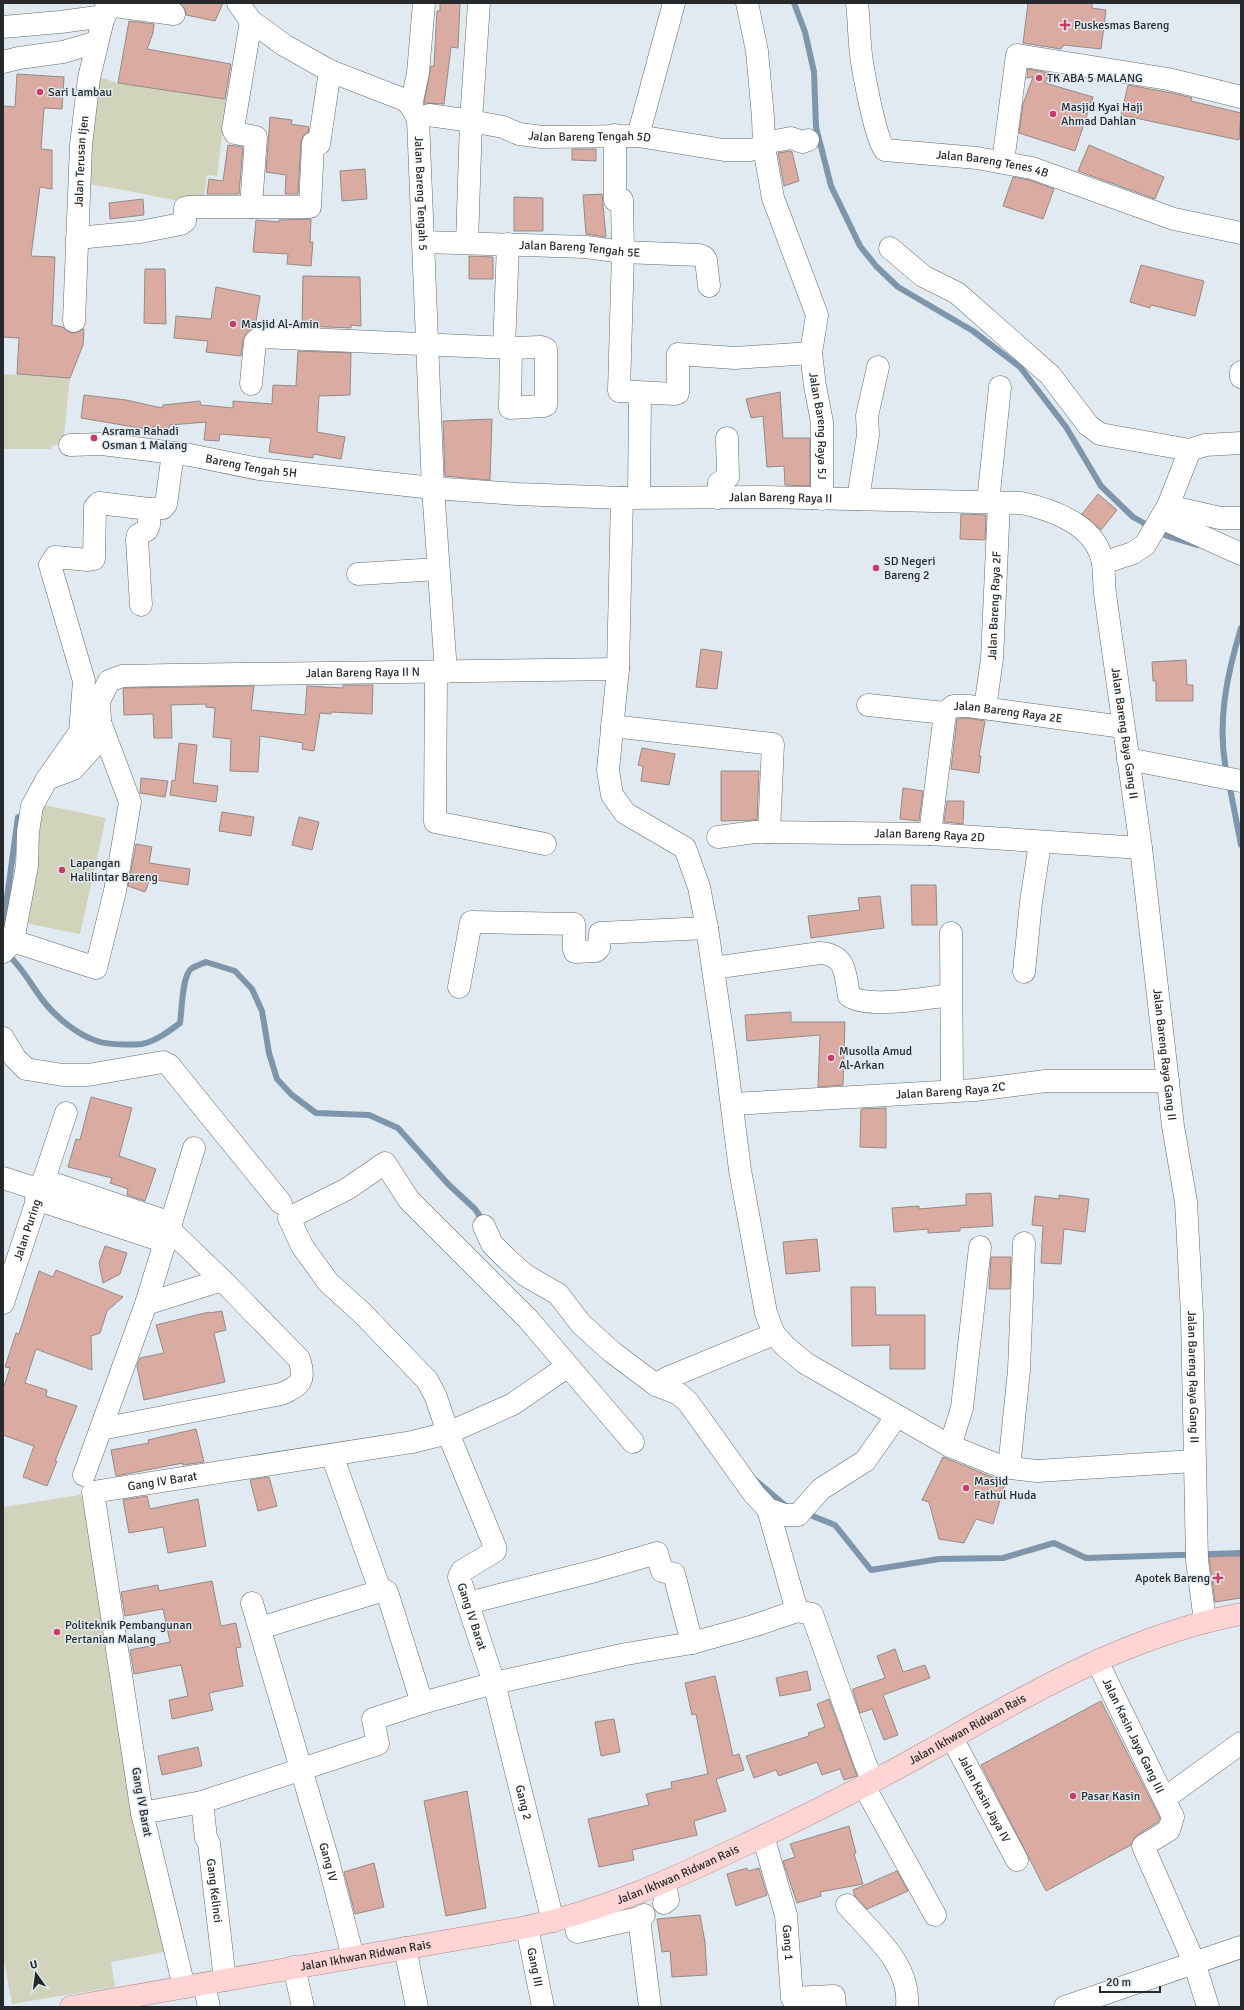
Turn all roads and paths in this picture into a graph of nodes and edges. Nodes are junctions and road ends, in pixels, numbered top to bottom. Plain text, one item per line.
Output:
1 (238, 3) edge
2 (424, 3) edge
3 (479, 3) edge
4 (674, 3) edge
5 (746, 3) edge
6 (857, 3) edge
7 (106, 8) edge
8 (174, 14) dead end
9 (251, 21) junction
10 (3, 27) edge
11 (97, 42) junction
12 (3, 62) edge
13 (330, 71) junction
14 (1241, 97) edge
15 (414, 112) junction
16 (471, 121) junction
17 (615, 135) junction
18 (638, 136) junction
19 (808, 140) dead end
20 (764, 145) junction
21 (1003, 162) junction
22 (251, 207) junction
23 (1241, 234) edge
24 (77, 238) junction
25 (424, 242) junction
26 (467, 243) junction
27 (508, 244) junction
28 (890, 248) dead end
29 (623, 252) junction
30 (709, 286) dead end
31 (74, 321) dead end
32 (426, 344) junction
33 (508, 348) junction
34 (811, 353) junction
35 (878, 367) dead end
36 (1241, 372) edge
37 (1241, 377) edge
38 (251, 384) dead end
39 (1000, 387) dead end
40 (640, 393) junction
41 (727, 438) dead end
42 (1241, 443) edge
43 (70, 445) dead end
44 (1190, 450) junction
45 (173, 453) junction
46 (434, 488) junction
47 (630, 498) junction
48 (718, 498) junction
49 (822, 499) junction
50 (858, 499) junction
51 (994, 503) junction
52 (149, 509) junction
53 (1241, 518) edge
54 (1159, 521) junction
55 (1241, 554) edge
56 (1103, 563) junction
57 (438, 569) junction
58 (358, 574) dead end
59 (141, 605) dead end
60 (618, 669) junction
61 (441, 672) junction
62 (868, 705) dead end
63 (985, 708) junction
64 (945, 713) junction
65 (100, 722) junction
66 (612, 726) junction
67 (1123, 727) junction
68 (1128, 760) junction
69 (47, 779) junction
70 (1239, 780) edge
71 (769, 832) junction
72 (930, 834) junction
73 (718, 837) dead end
74 (1040, 843) junction
75 (545, 844) dead end
76 (1141, 848) junction
77 (707, 928) junction
78 (951, 932) dead end
79 (8, 947) edge
80 (713, 968) junction
81 (1024, 972) dead end
82 (459, 987) dead end
83 (951, 995) junction
84 (3, 1038) edge
85 (1168, 1081) junction
86 (952, 1091) junction
87 (733, 1104) junction
88 (66, 1113) dead end
89 (194, 1148) dead end
90 (3, 1178) edge
91 (40, 1190) junction
92 (281, 1203) dead end
93 (484, 1226) dead end
94 (169, 1232) junction
95 (1024, 1243) dead end
96 (980, 1247) dead end
97 (222, 1280) junction
98 (3, 1303) edge
99 (146, 1304) junction
100 (774, 1334) junction
101 (568, 1366) junction
102 (661, 1381) junction
103 (896, 1417) junction
104 (101, 1429) junction
105 (448, 1434) junction
106 (632, 1442) dead end
107 (950, 1446) junction
108 (332, 1454) junction
109 (1194, 1461) junction
110 (1009, 1468) junction
111 (84, 1474) dead end
112 (768, 1509) junction
113 (380, 1590) junction
114 (468, 1602) junction
115 (252, 1603) dead end
116 (797, 1611) junction
117 (1241, 1614) edge
118 (1205, 1621) junction
119 (260, 1628) junction
120 (692, 1643) junction
121 (1097, 1661) junction
122 (494, 1683) junction
123 (422, 1703) junction
124 (952, 1738) junction
125 (1241, 1742) edge
126 (300, 1768) junction
127 (868, 1783) junction
128 (202, 1802) junction
129 (1167, 1804) junction
130 (142, 1813) junction
131 (763, 1836) junction
132 (1016, 1860) dead end
133 (847, 1905) dead end
134 (935, 1914) dead end
135 (574, 1916) junction
136 (553, 1921) junction
137 (527, 1927) junction
138 (1241, 1947) edge
139 (405, 1948) junction
140 (353, 1957) junction
141 (1194, 1962) junction
142 (294, 1967) junction
143 (225, 1980) junction
144 (194, 1985) junction
145 (71, 2007) edge
146 (209, 2007) edge
147 (303, 2007) edge
148 (417, 2007) edge
149 (543, 2007) edge
150 (650, 2007) edge
151 (835, 2007) edge
152 (906, 2007) edge
153 (1065, 2007) edge
154 (1208, 2007) edge

1 - 9 street
2 - 15 street, Jalan Bareng Tengah 5
3 - 16 street
4 - 18 street
5 - 20 street, Jalan Bareng Raya 5J
6 - 21 street, Jalan Bareng Tenes 4B
7 - 8 street
7 - 10 street
7 - 11 street, Jalan Terusan Ijen
9 - 13 street
9 - 22 street
11 - 12 street
11 - 24 street, Jalan Terusan Ijen
13 - 15 street
13 - 22 street
14 - 21 street
15 - 16 street, Jalan Bareng Tengah 5D
15 - 25 street, Jalan Bareng Tengah 5
16 - 17 street, Jalan Bareng Tengah 5D
16 - 26 street
17 - 18 street, Jalan Bareng Tengah 5D
17 - 29 street
18 - 20 street, Jalan Bareng Tengah 5D
19 - 20 street, Jalan Bareng Tengah 5D
20 - 34 street, Jalan Bareng Raya 5J
21 - 23 street, Jalan Bareng Tenes 4B
22 - 24 street
24 - 31 street, Jalan Terusan Ijen
25 - 26 street, Jalan Bareng Tengah 5E
25 - 32 street, Jalan Bareng Tengah 5
26 - 27 street, Jalan Bareng Tengah 5E
27 - 29 street, Jalan Bareng Tengah 5E
27 - 33 street
28 - 44 street
29 - 30 street, Jalan Bareng Tengah 5E
29 - 40 street
32 - 33 street
32 - 38 street
32 - 46 street, Jalan Bareng Tengah 5
33 - 33 street
34 - 40 street
34 - 49 street, Jalan Bareng Raya 5J
35 - 50 street
36 - 37 street
39 - 51 street, Jalan Bareng Raya 2F
40 - 47 street
41 - 48 street
42 - 44 street
43 - 45 street, Bareng Tengah 5H
44 - 54 street
45 - 46 street, Bareng Tengah 5H
45 - 52 street
46 - 47 street, Jalan Bareng Raya II
46 - 57 street, Jalan Bareng Tengah 5
47 - 48 street, Jalan Bareng Raya II
47 - 60 street
48 - 49 street, Jalan Bareng Raya II
49 - 50 street, Jalan Bareng Raya II
50 - 51 street, Jalan Bareng Raya II
51 - 56 street, Jalan Bareng Raya II
51 - 63 street, Jalan Bareng Raya 2F
52 - 59 street
52 - 69 street
53 - 54 street
54 - 55 street
54 - 56 street
56 - 67 street, Jalan Bareng Raya Gang II
57 - 58 street
57 - 61 street, Jalan Bareng Tengah 5
60 - 61 street, Jalan Bareng Raya II N
60 - 66 street
61 - 65 street, Jalan Bareng Raya II N
61 - 75 street, Jalan Bareng Tengah 5
62 - 64 street
63 - 64 street, Jalan Bareng Raya 2E
63 - 67 street, Jalan Bareng Raya 2E
64 - 72 street, Jalan Bareng Raya 2E
65 - 69 street
65 - 79 street
66 - 71 street
66 - 77 street
67 - 68 street, Jalan Bareng Raya Gang II
68 - 70 street
68 - 76 street, Jalan Bareng Raya Gang II
69 - 79 street
71 - 72 street, Jalan Bareng Raya 2D
71 - 73 street, Jalan Bareng Raya 2D
72 - 74 street, Jalan Bareng Raya 2D
74 - 76 street, Jalan Bareng Raya 2D
74 - 81 street
76 - 85 street, Jalan Bareng Raya Gang II
77 - 80 street
77 - 82 street
78 - 83 street
80 - 83 street
80 - 87 street
83 - 86 street
84 - 92 street
85 - 86 street, Jalan Bareng Raya 2C
85 - 109 street, Jalan Bareng Raya Gang II
86 - 87 street, Jalan Bareng Raya 2C
87 - 100 street
88 - 91 street, Jalan Puring
89 - 94 street
90 - 91 street
91 - 94 street
91 - 98 street, Jalan Puring
93 - 102 street
94 - 97 street
94 - 99 street
95 - 110 street
96 - 107 street
97 - 99 street
97 - 104 street
99 - 104 street
100 - 102 street
100 - 103 street
101 - 105 street
101 - 105 street
101 - 106 street
102 - 112 street
103 - 107 street
103 - 112 street
104 - 111 street
105 - 108 street, Gang IV Barat
105 - 114 street, Gang IV Barat
107 - 110 street
108 - 113 street
108 - 130 street, Gang IV Barat
109 - 110 street
109 - 118 street, Jalan Bareng Raya Gang II
112 - 116 street
113 - 119 street
113 - 123 street
114 - 120 street
114 - 122 street, Gang IV Barat
115 - 119 street, Gang IV
116 - 120 street
116 - 127 street
117 - 118 main road, Jalan Ikhwan Ridwan Rais
118 - 121 main road, Jalan Ikhwan Ridwan Rais
119 - 126 street, Gang IV
120 - 122 street
121 - 124 main road, Jalan Ikhwan Ridwan Rais
121 - 129 street, Jalan Kasin Jaya Gang III
122 - 123 street
122 - 136 street, Gang 2
123 - 126 street
124 - 127 main road, Jalan Ikhwan Ridwan Rais
124 - 132 street, Jalan Kasin Jaya IV
125 - 129 street
126 - 128 street
126 - 140 street, Gang IV
127 - 131 main road, Jalan Ikhwan Ridwan Rais
127 - 134 street
128 - 130 street
128 - 143 street, Gang Kelinci
129 - 141 street
130 - 144 street, Gang IV Barat
131 - 135 main road, Jalan Ikhwan Ridwan Rais
131 - 151 street, Gang 1
133 - 152 street
135 - 136 main road, Jalan Ikhwan Ridwan Rais
135 - 150 street
136 - 137 main road, Jalan Ikhwan Ridwan Rais
137 - 139 main road, Jalan Ikhwan Ridwan Rais
137 - 149 street, Gang III
138 - 141 street
139 - 140 main road, Jalan Ikhwan Ridwan Rais
139 - 148 street
140 - 142 main road, Jalan Ikhwan Ridwan Rais
141 - 153 street
141 - 154 street
142 - 143 main road, Jalan Ikhwan Ridwan Rais
142 - 147 street
143 - 144 main road, Jalan Ikhwan Ridwan Rais
144 - 145 main road, Jalan Ikhwan Ridwan Rais
144 - 146 street, Gang IV Barat

